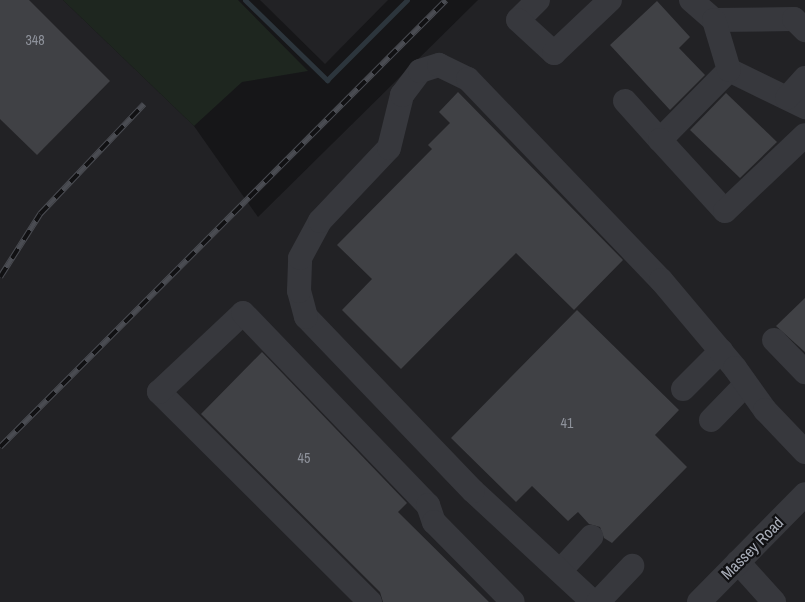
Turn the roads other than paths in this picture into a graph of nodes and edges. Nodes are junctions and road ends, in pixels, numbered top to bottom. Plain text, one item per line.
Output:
1 (538, 0) edge
2 (610, 0) edge
3 (691, 0) edge
4 (714, 20) junction
5 (800, 24) edge
6 (729, 70) junction
7 (805, 78) edge
8 (626, 101) dead end
9 (796, 103) edge
10 (805, 135) edge
11 (660, 140) junction
12 (774, 340) dead end
13 (721, 351) junction
14 (805, 372) edge
15 (746, 384) junction
16 (683, 389) dead end
17 (711, 420) dead end
18 (805, 452) edge
19 (803, 500) edge
20 (591, 537) dead end
21 (738, 562) junction
22 (632, 566) dead end
23 (561, 570) junction
24 (370, 602) edge
25 (513, 602) edge
26 (593, 602) edge
27 (598, 602) edge
28 (699, 602) edge
29 (774, 602) edge

1 - 2 street
3 - 4 street
4 - 5 street
4 - 6 street
6 - 9 street
6 - 11 street
7 - 9 street
8 - 11 street
10 - 11 street
12 - 14 street
13 - 15 street
13 - 16 street
13 - 23 street
15 - 17 street
15 - 18 street
19 - 21 street, Massey Road
20 - 23 street
21 - 28 street, Massey Road
21 - 29 street
22 - 27 street
23 - 26 street
24 - 25 street

